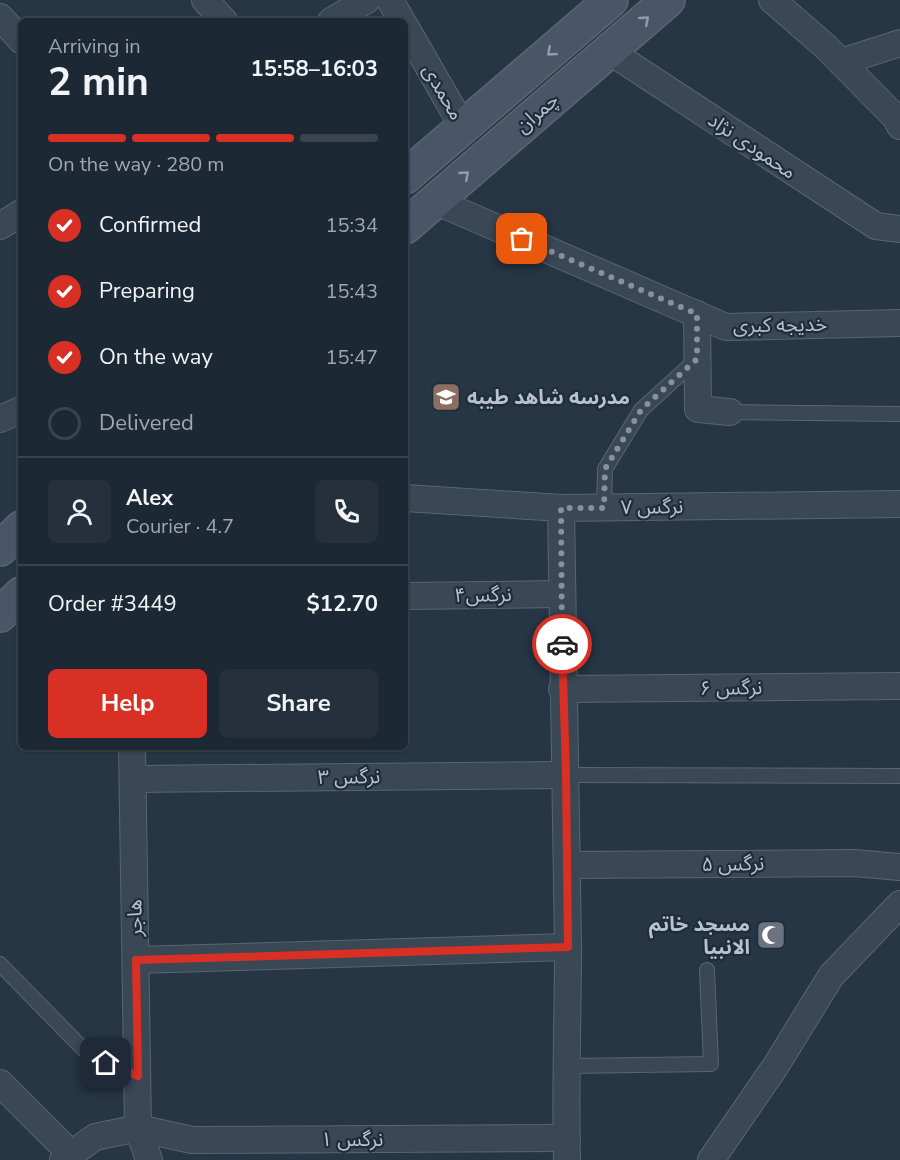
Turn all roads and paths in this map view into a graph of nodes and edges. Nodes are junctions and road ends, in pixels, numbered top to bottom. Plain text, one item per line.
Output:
1 (205, 0) edge
2 (367, 0) edge
3 (390, 0) edge
4 (668, 0) edge
5 (772, 0) edge
6 (593, 6) edge
7 (0, 17) edge
8 (221, 18) edge
9 (336, 18) edge
10 (400, 18) edge
11 (408, 31) edge
12 (18, 36) edge
13 (900, 43) edge
14 (609, 51) junction
15 (841, 62) junction
16 (900, 126) edge
17 (463, 127) junction
18 (408, 174) edge
19 (435, 201) junction
20 (18, 215) edge
21 (408, 224) edge
22 (0, 226) edge
23 (900, 229) edge
24 (697, 314) junction
25 (900, 323) edge
26 (697, 359) junction
27 (18, 411) edge
28 (730, 412) joint
29 (900, 414) edge
30 (0, 419) edge
31 (408, 498) edge
32 (900, 504) edge
33 (561, 508) junction
34 (604, 508) junction
35 (18, 531) edge
36 (0, 549) edge
37 (561, 594) junction
38 (408, 596) edge
39 (18, 597) edge
40 (0, 615) edge
41 (900, 686) edge
42 (562, 689) junction
43 (132, 750) edge
44 (566, 775) junction
45 (900, 776) edge
46 (133, 779) junction
47 (567, 866) junction
48 (900, 867) edge
49 (900, 904) edge
50 (568, 947) junction
51 (136, 960) junction
52 (0, 964) edge
53 (707, 970) dead end
54 (567, 1066) junction
55 (138, 1076) junction
56 (0, 1083) edge
57 (138, 1128) junction
58 (567, 1149) edge
59 (67, 1157) edge
60 (149, 1160) edge
61 (711, 1160) edge

1 - 8 street
2 - 9 street
3 - 10 street
14 -> 4 street, چمران
5 - 15 street
6 -> 17 street, چمران
7 - 12 street
11 - 17 street, محمدی
13 - 15 street
19 -> 14 street, چمران
14 - 23 street, محمودی نژاد
15 - 16 street
17 - 18 street, چمران
19 - 21 street, چمران
19 - 24 street, خدیجه کبری
20 - 22 street
24 - 25 street, خدیجه کبری
24 - 26 street
26 - 28 street
26 - 34 lane
27 - 30 street
28 - 29 lane
31 - 33 street, نرگس ۷
32 - 34 street, نرگس ۷
33 - 34 street, نرگس ۷
33 - 37 street
35 - 36 street
37 - 38 street, نرگس۴
37 - 42 street
39 - 40 street
41 - 42 street, نرگس ۶
42 - 44 street
43 - 46 street, هاجر
44 - 45 lane
44 - 46 street, نرگس ۳
44 - 47 street
46 - 51 street, هاجر
47 - 48 street, نرگس ۵
47 - 50 street
49 - 61 street
50 - 51 street
50 - 54 street
51 - 55 street, هاجر
52 - 55 lane
53 - 54 lane
54 - 58 street
55 - 57 street, هاجر
56 - 59 street
57 - 58 street, نرگس ۱
57 - 59 street
57 - 60 street, هاجر

